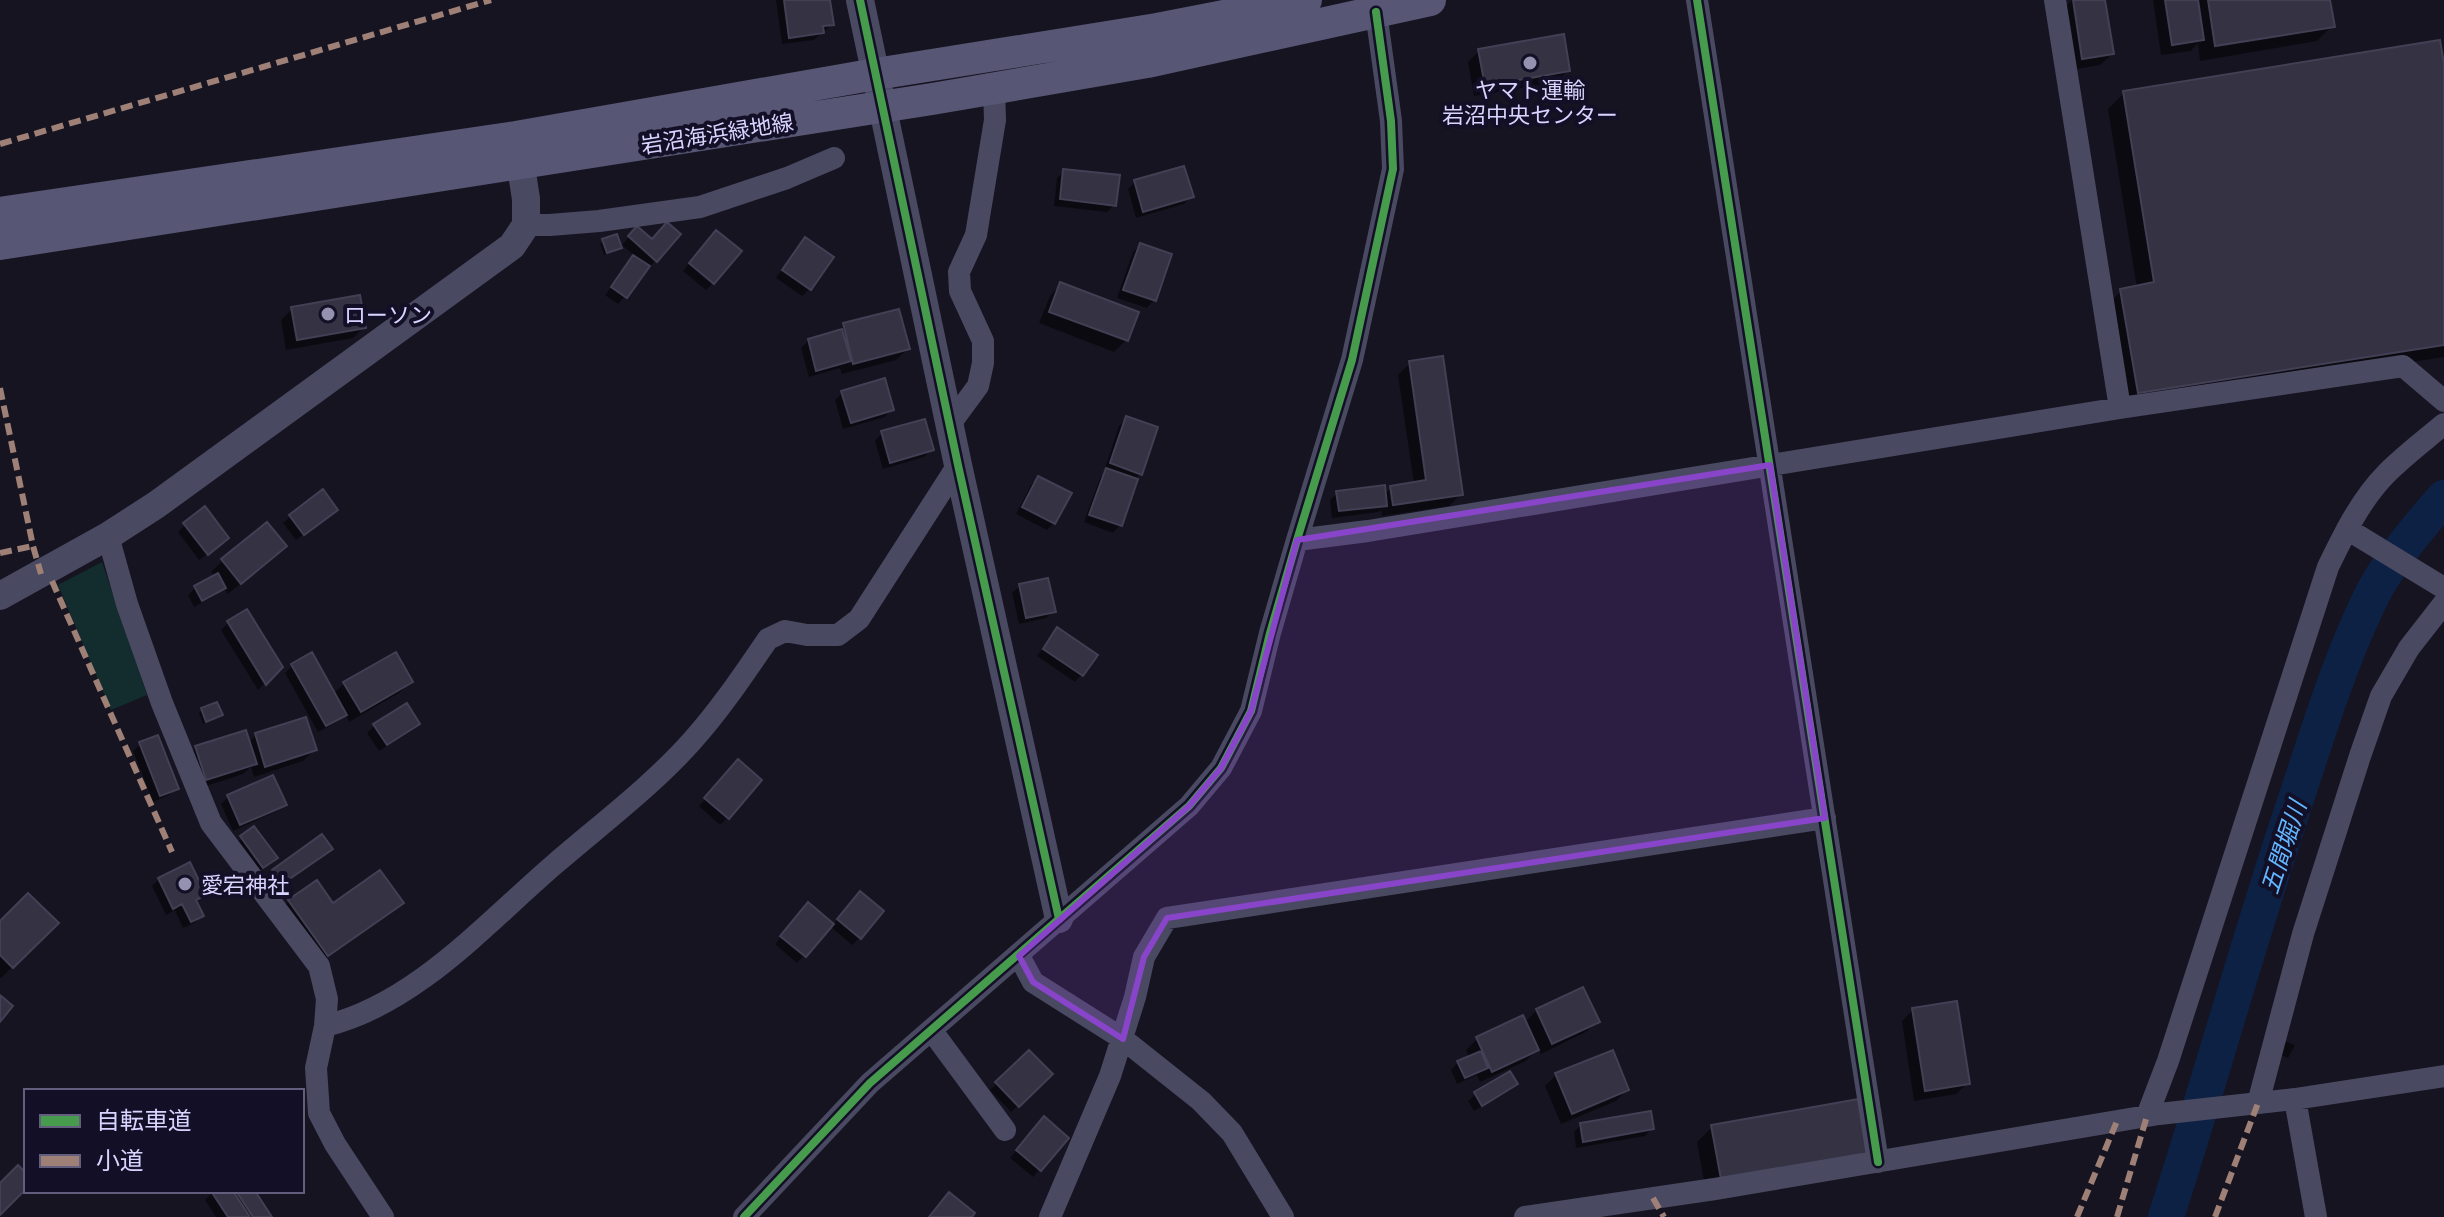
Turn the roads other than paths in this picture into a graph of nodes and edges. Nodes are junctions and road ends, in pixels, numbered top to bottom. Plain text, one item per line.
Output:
1 (860, 0) edge
2 (1306, 0) edge
3 (1430, 0) edge
4 (1697, 0) edge
5 (2055, 0) edge
6 (1376, 12) junction
7 (876, 74) junction
8 (994, 88) junction
9 (883, 107) junction
10 (519, 150) junction
11 (834, 158) dead end
12 (0, 213) edge
13 (526, 225) junction
14 (0, 244) edge
15 (2444, 401) edge
16 (2120, 408) junction
17 (950, 424) junction
18 (2444, 424) edge
19 (958, 465) junction
20 (1770, 465) junction
21 (2351, 531) junction
22 (108, 536) junction
23 (1297, 540) junction
24 (2443, 592) edge
25 (0, 596) edge
26 (1825, 818) junction
27 (1059, 919) junction
28 (1019, 956) junction
29 (325, 1026) junction
30 (932, 1031) junction
31 (1123, 1039) junction
32 (2444, 1076) edge
33 (2295, 1099) junction
34 (2254, 1103) junction
35 (2153, 1115) junction
36 (1005, 1130) dead end
37 (1878, 1162) junction
38 (383, 1217) edge
39 (744, 1217) edge
40 (1050, 1217) edge
41 (1283, 1217) edge
42 (1525, 1217) edge
43 (2316, 1217) edge

1 - 7 street
2 - 7 main road, 岩沼海浜緑地線
3 - 6 main road, 岩沼海浜緑地線
4 - 20 street
5 - 16 street
6 - 8 main road, 岩沼海浜緑地線
6 - 23 street
7 - 9 street
7 - 10 main road, 岩沼海浜緑地線
8 - 9 main road, 岩沼海浜緑地線
8 - 17 street
9 - 10 main road, 岩沼海浜緑地線
9 - 17 street
10 - 12 main road, 岩沼海浜緑地線
10 - 13 street
10 - 14 main road, 岩沼海浜緑地線
11 - 13 street
13 - 22 street
15 - 16 street
16 - 20 street
17 - 19 street
18 - 21 street
19 - 27 street
19 - 29 street
20 - 23 street
20 - 26 street
21 - 24 street
21 - 35 street
22 - 25 street
22 - 29 street
23 - 27 street
24 - 34 street
26 - 31 street
26 - 37 street
27 - 28 street
28 - 30 street
28 - 31 street
29 - 38 street
30 - 36 street
30 - 39 street
31 - 40 street
31 - 41 street
32 - 33 street
33 - 34 street
33 - 43 street
34 - 35 street
35 - 37 street
37 - 42 street

